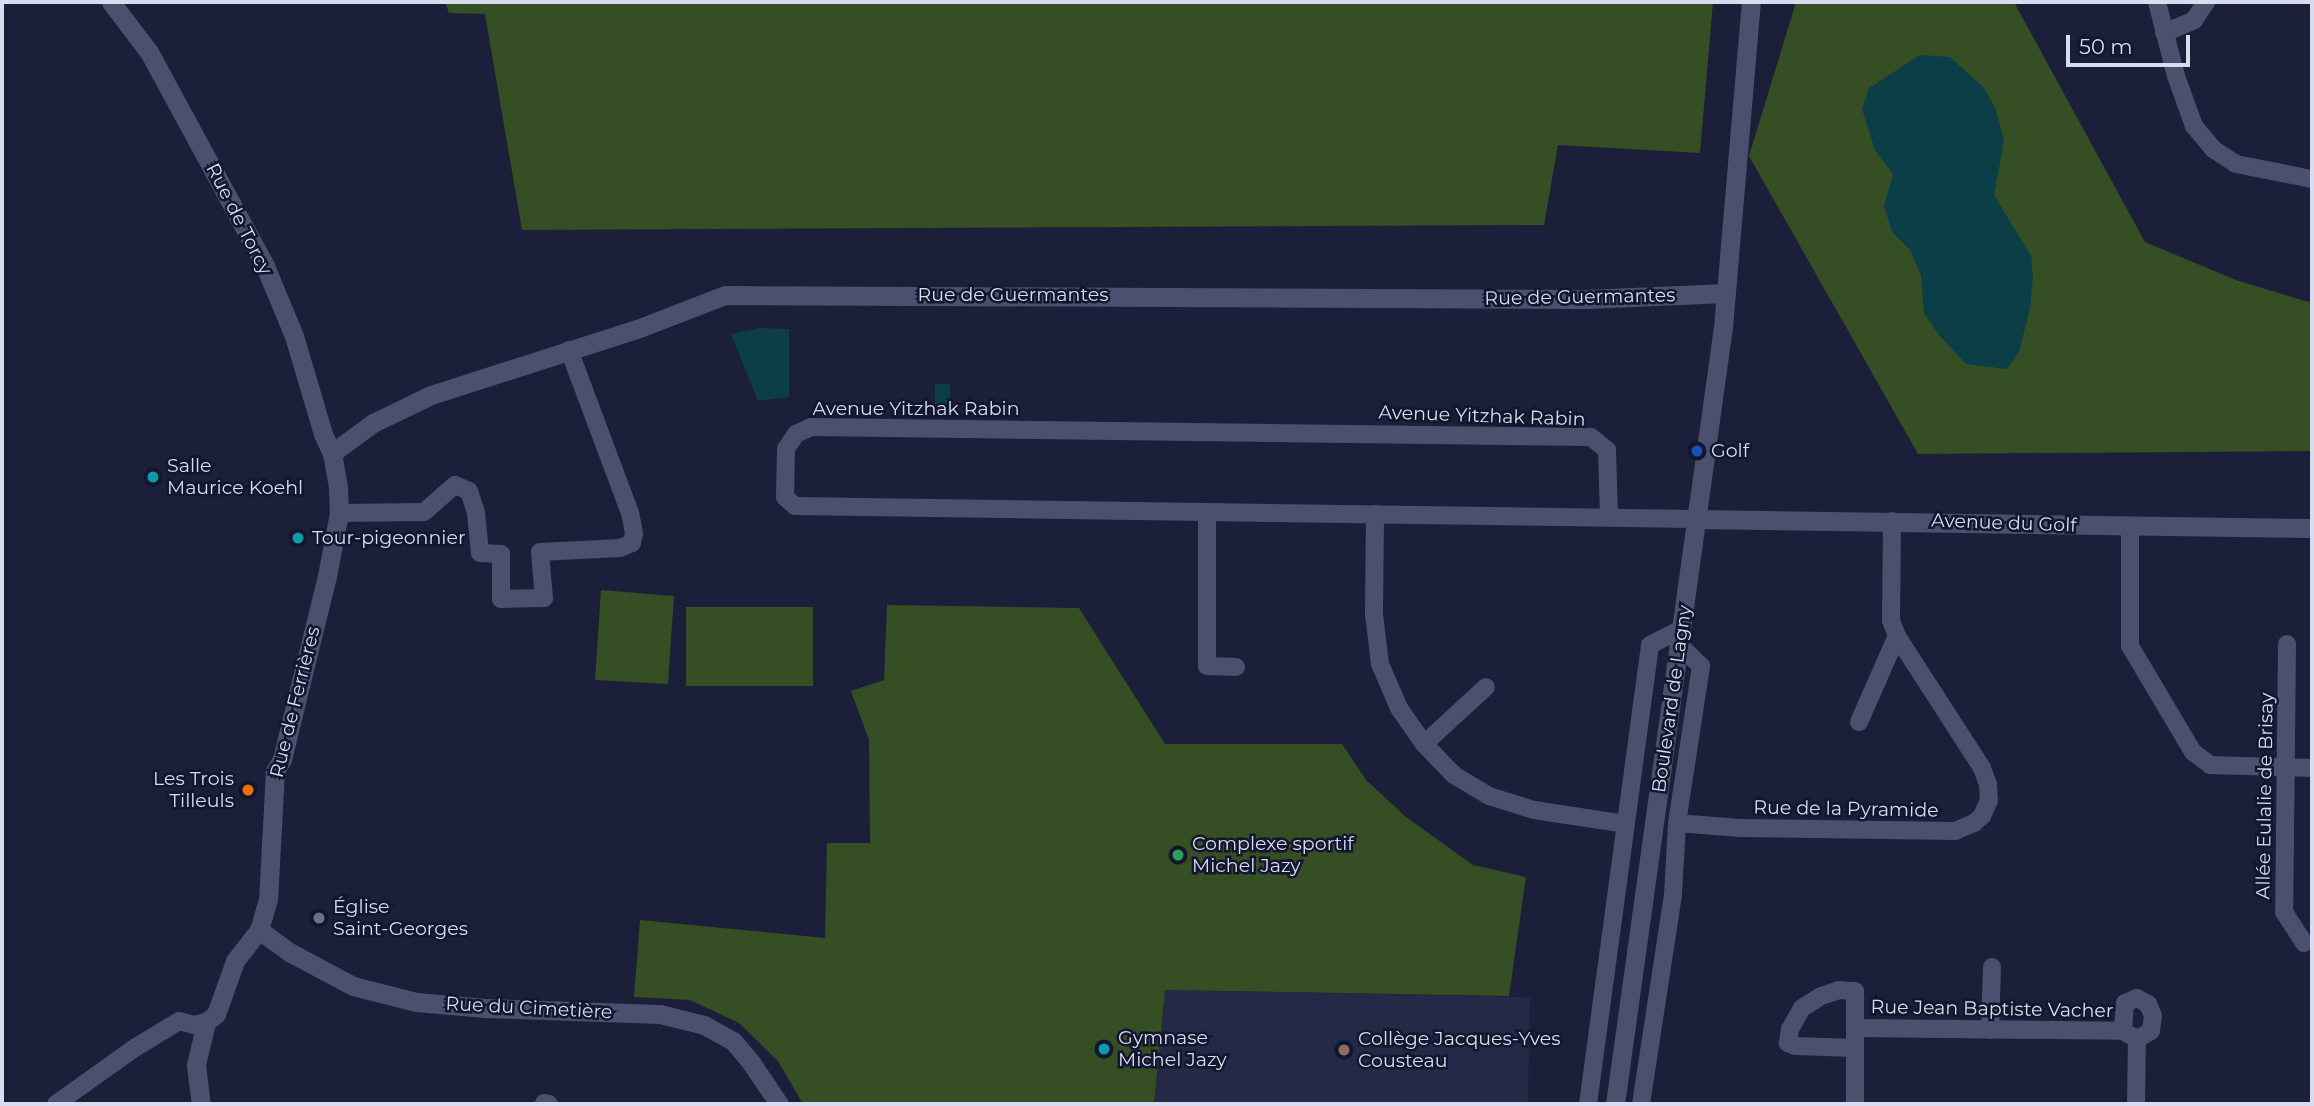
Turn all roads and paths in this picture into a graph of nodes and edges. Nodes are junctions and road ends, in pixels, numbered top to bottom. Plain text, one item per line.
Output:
1 (111, 2) edge
2 (1751, 2) edge
3 (2157, 2) edge
4 (2206, 2) edge
5 (2164, 33) junction
6 (2312, 179) edge
7 (1726, 293) junction
8 (569, 350) junction
9 (332, 453) junction
10 (1207, 512) junction
11 (339, 513) junction
12 (1375, 514) junction
13 (1609, 517) junction
14 (1696, 519) junction
15 (1892, 522) junction
16 (2130, 527) junction
17 (2312, 528) edge
18 (1897, 636) junction
19 (1679, 638) junction
20 (2287, 644) dead end
21 (1236, 667) dead end
22 (1486, 687) dead end
23 (1859, 722) dead end
24 (1424, 744) junction
25 (2286, 768) junction
26 (2312, 768) edge
27 (1677, 823) junction
28 (1625, 824) junction
29 (259, 930) junction
30 (2304, 943) dead end
31 (1992, 967) dead end
32 (206, 1022) junction
33 (1855, 1028) junction
34 (1990, 1030) junction
35 (1855, 1048) junction
36 (544, 1103) edge
37 (56, 1104) edge
38 (201, 1104) edge
39 (549, 1104) edge
40 (779, 1104) edge
41 (1588, 1104) edge
42 (1615, 1104) edge
43 (1641, 1104) edge
44 (1855, 1104) edge
45 (2136, 1104) edge

1 - 9 street, Rue de Torcy
2 - 7 street, Boulevard de Lagny
3 - 5 street
4 - 5 street
5 - 6 street
7 - 8 street, Rue de Guermantes
7 - 14 street, Boulevard de Lagny
8 - 9 street, Rue de Guermantes
8 - 11 street
9 - 11 street, Rue de Ferrières
10 - 12 street, Avenue Yitzhak Rabin
10 - 13 street, Avenue Yitzhak Rabin
10 - 21 street
11 - 29 street, Rue de Ferrières
12 - 13 street, Avenue Yitzhak Rabin
12 - 24 street
13 - 14 street, Avenue Yitzhak Rabin
14 - 15 street, Avenue du Golf
14 - 19 street, Boulevard de Lagny
15 - 16 street, Avenue du Golf
15 - 18 street, Rue de la Pyramide
16 - 17 street, Avenue du Golf
16 - 25 street
18 - 23 street
18 - 27 street, Rue de la Pyramide
19 - 27 street
19 - 28 street
19 - 42 street, Boulevard de Lagny
20 - 25 street, Allée Eulalie de Brisay
22 - 24 street
24 - 28 street
25 - 26 street
25 - 30 street, Allée Eulalie de Brisay
27 - 43 street
28 - 41 street
29 - 32 street, Rue de Ferrières
29 - 40 street, Rue du Cimetière
31 - 34 street
32 - 37 street
32 - 38 street, Rue de Ferrières
33 - 34 street, Rue Jean Baptiste Vacher
33 - 35 street, Rue Jean Baptiste Vacher
33 - 35 street
34 - 45 street, Rue Jean Baptiste Vacher
35 - 44 street, Rue Jean Baptiste Vacher
36 - 39 street

